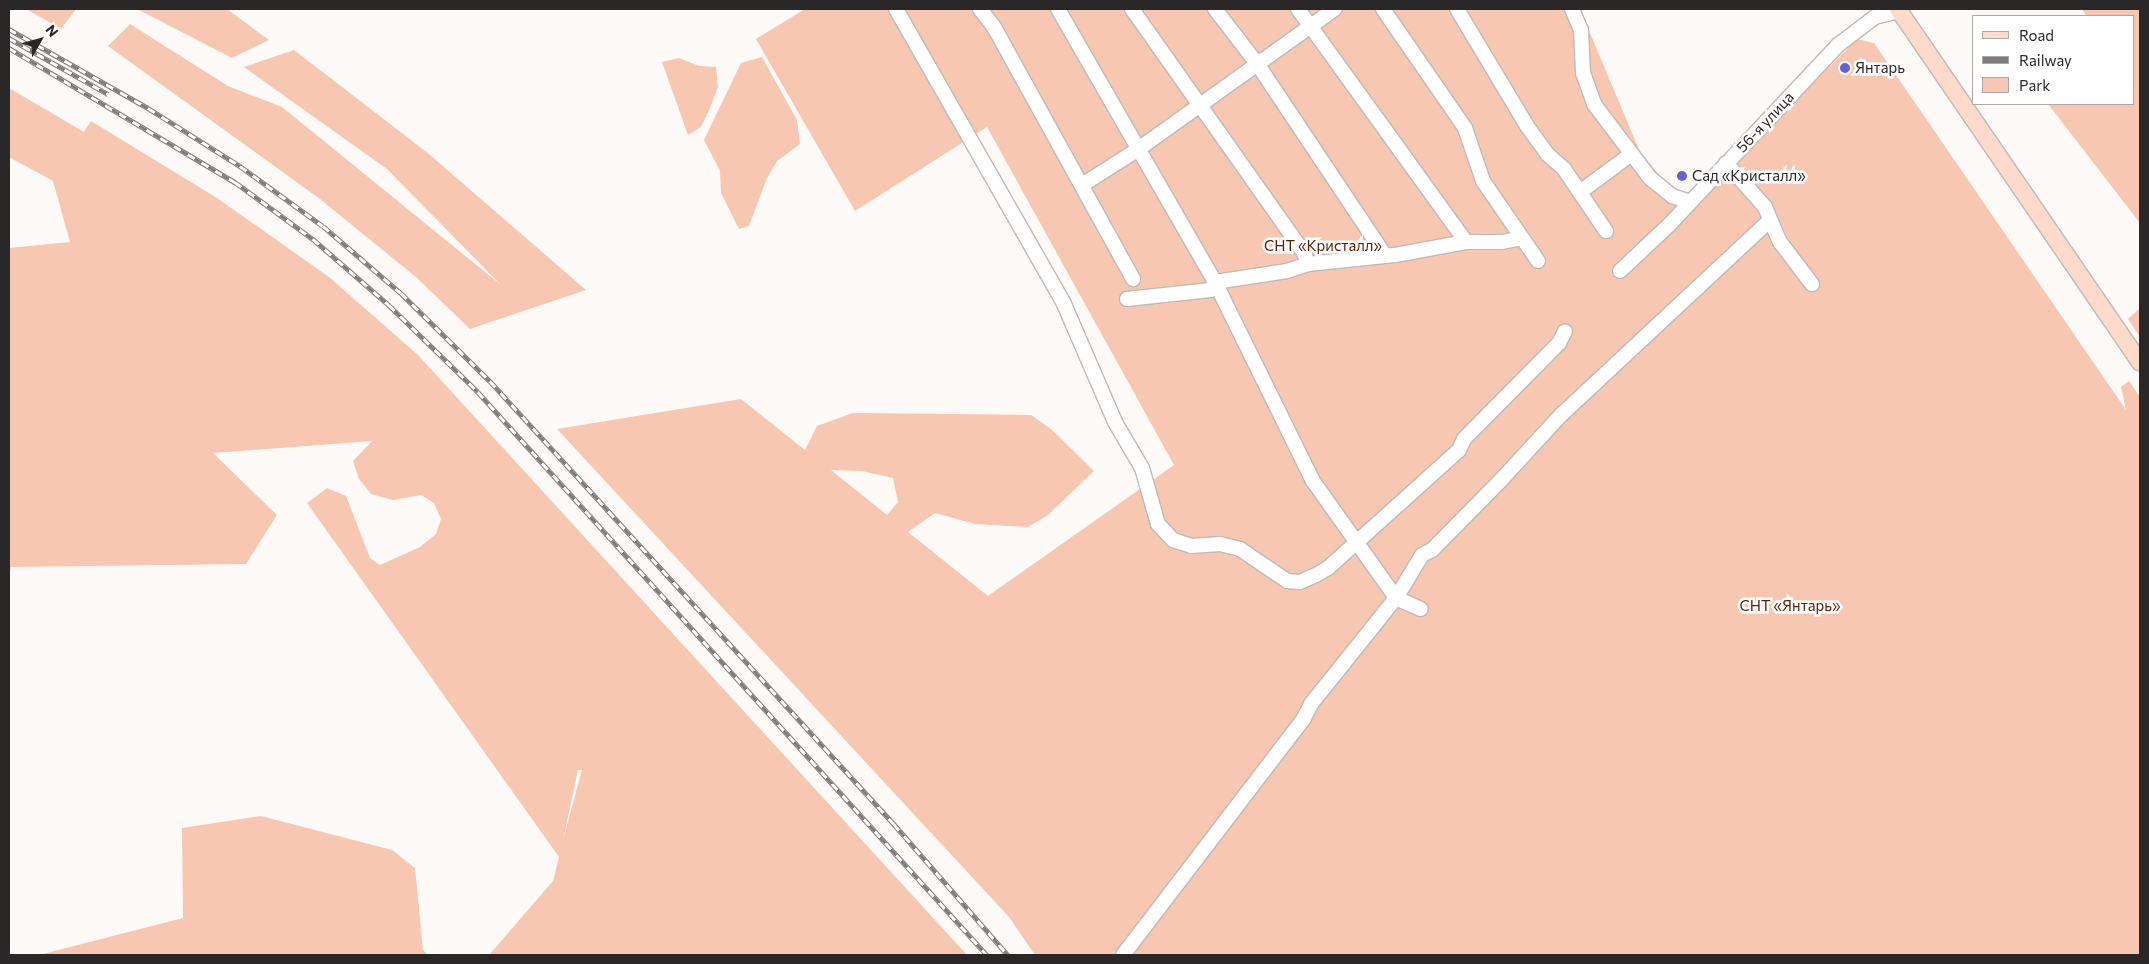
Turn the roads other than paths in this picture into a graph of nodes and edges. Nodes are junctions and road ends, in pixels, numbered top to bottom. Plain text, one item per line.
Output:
1 (896, 9) edge
2 (980, 9) edge
3 (1058, 9) edge
4 (1132, 9) edge
5 (1215, 9) edge
6 (1298, 9) edge
7 (1335, 9) edge
8 (1383, 9) edge
9 (1457, 9) edge
10 (1572, 9) edge
11 (1898, 10) edge
12 (1310, 27) junction
13 (1258, 65) junction
14 (1200, 106) junction
15 (1137, 150) junction
16 (1630, 155) junction
17 (1726, 163) junction
18 (1082, 185) junction
19 (1580, 192) junction
20 (1690, 202) junction
21 (1770, 220) junction
22 (1606, 231) dead end
23 (1522, 238) junction
24 (1466, 242) junction
25 (1384, 254) junction
26 (1538, 261) dead end
27 (1308, 264) junction
28 (1620, 271) dead end
29 (1133, 279) dead end
30 (1215, 282) junction
31 (1812, 284) dead end
32 (1127, 299) dead end
33 (1564, 331) dead end
34 (2140, 362) edge
35 (1354, 541) junction
36 (1396, 598) junction
37 (1421, 609) dead end
38 (1123, 955) edge

1 - 35 street
2 - 18 street
3 - 15 street
4 - 14 street
5 - 13 street
6 - 12 street
7 - 12 street
8 - 23 street
9 - 19 street
10 - 16 street
11 - 17 street, 56-я улица
11 - 34 main road
12 - 13 street
12 - 24 street
13 - 14 street
13 - 25 street
14 - 15 street
14 - 27 street
15 - 18 street
15 - 30 street
16 - 19 street
16 - 20 street
17 - 20 street, 56-я улица
17 - 21 street
18 - 29 street
19 - 22 street
20 - 28 street, 56-я улица
21 - 31 street
21 - 36 street
23 - 24 street
23 - 26 street
24 - 25 street
25 - 27 street
27 - 30 street
30 - 32 street
30 - 35 street
33 - 35 street
35 - 36 street
36 - 37 street
36 - 38 street

